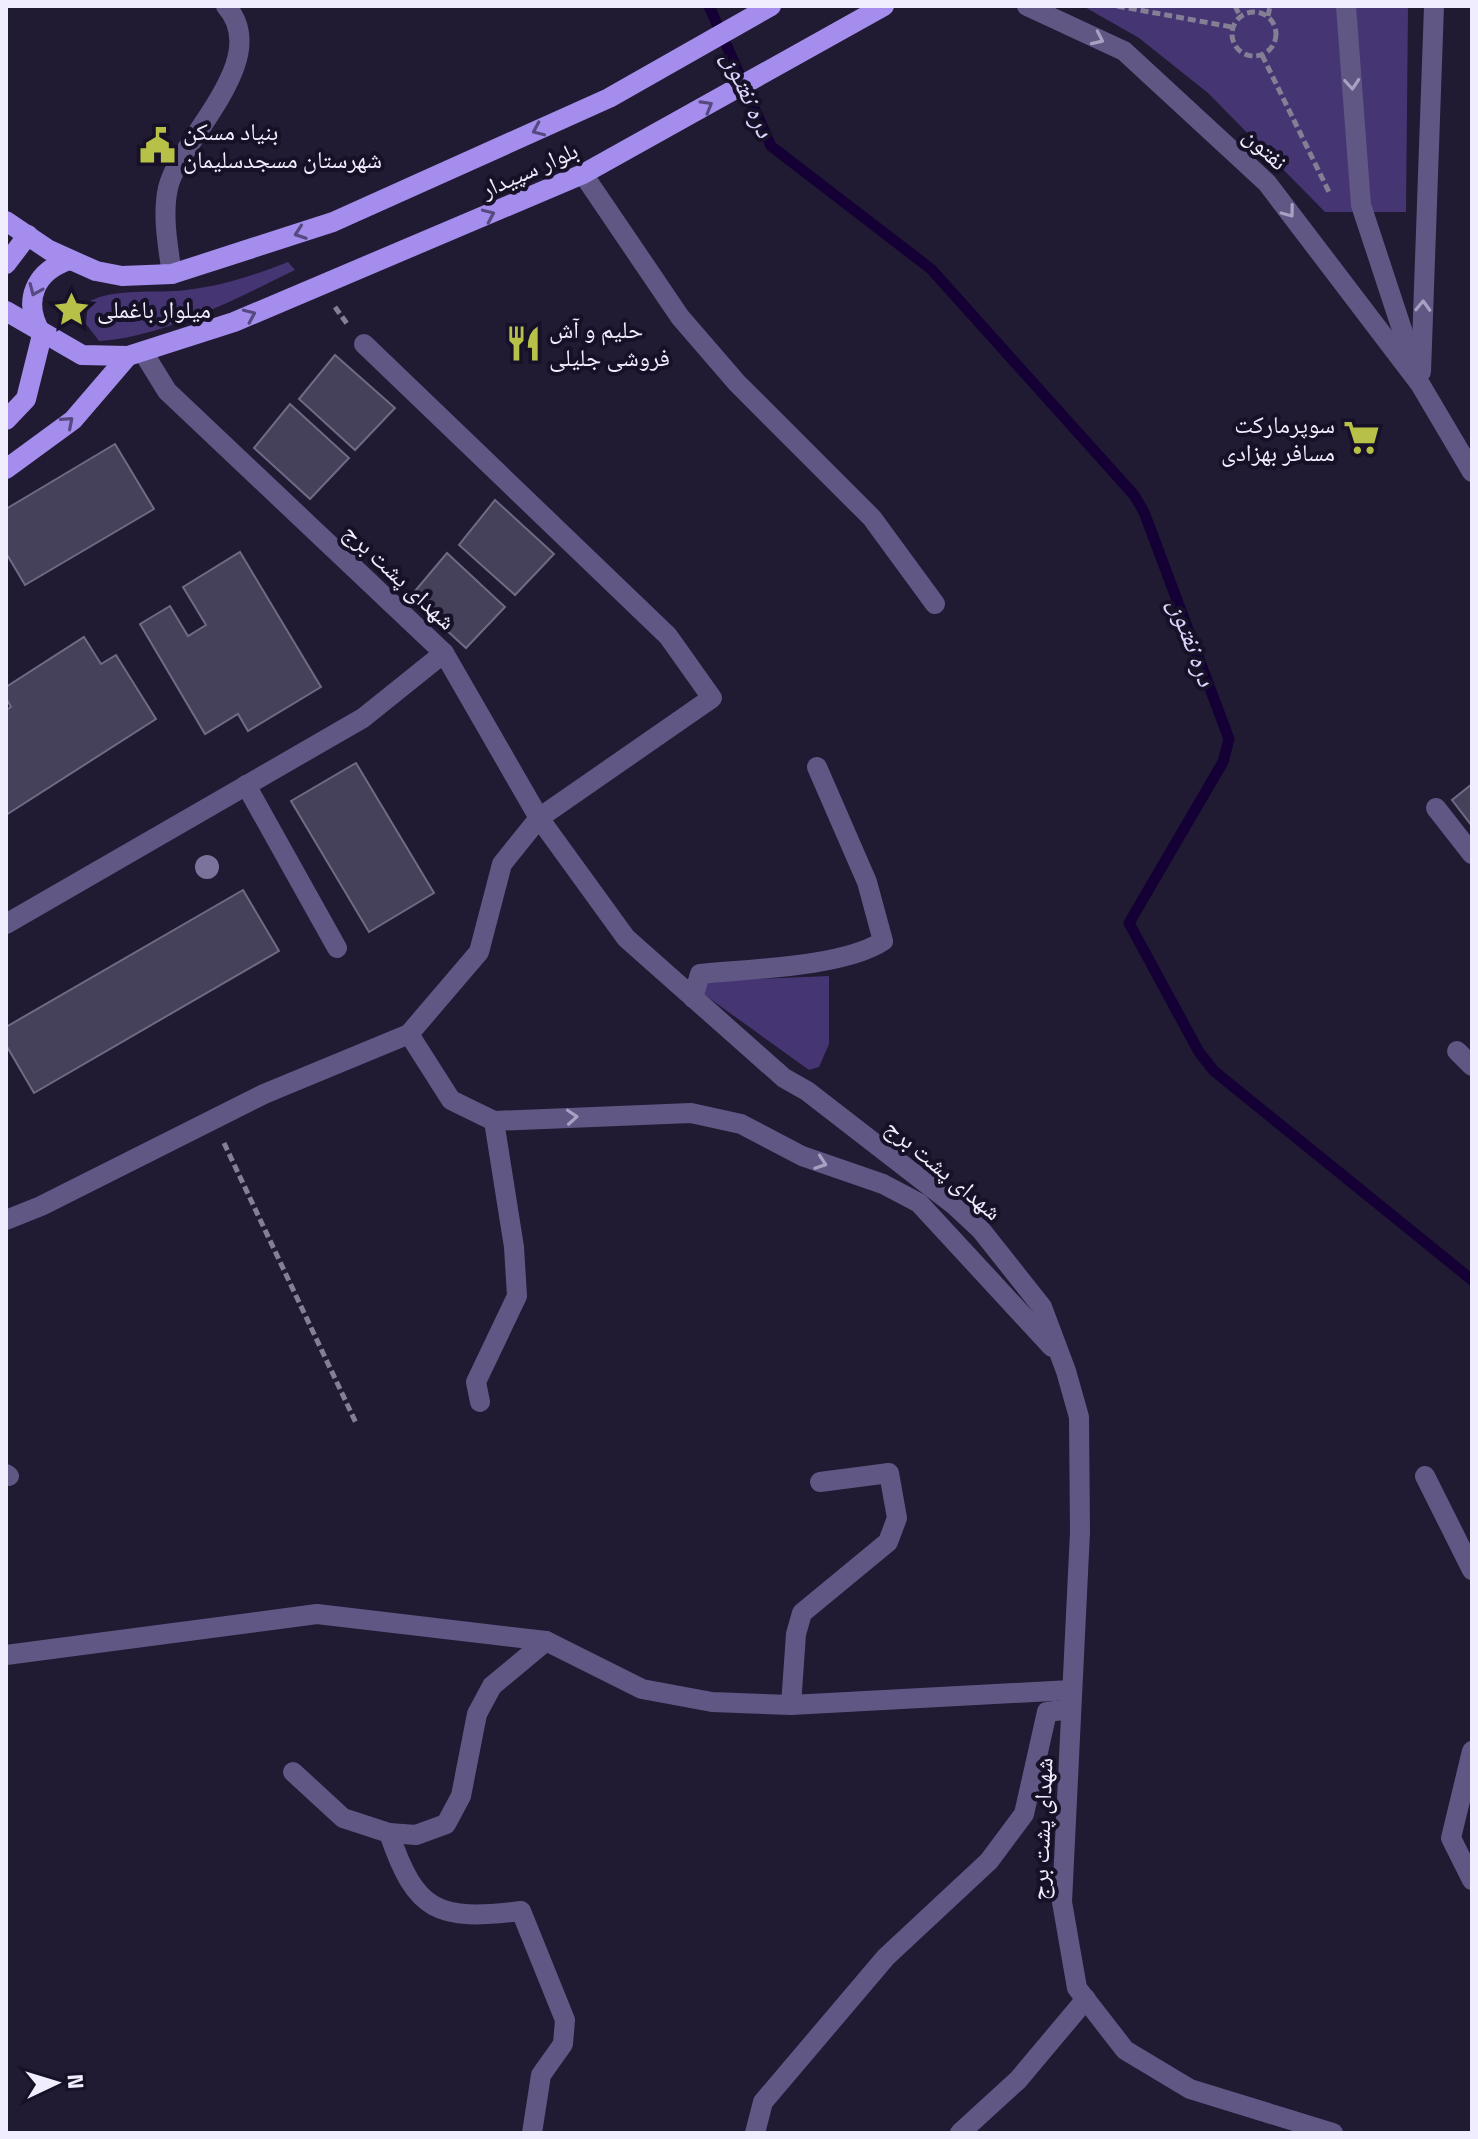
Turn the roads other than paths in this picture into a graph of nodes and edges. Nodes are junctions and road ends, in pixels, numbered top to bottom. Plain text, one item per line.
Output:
1 (226, 6) edge
2 (771, 6) edge
3 (884, 6) edge
4 (1027, 6) edge
5 (1346, 6) edge
6 (1434, 6) edge
7 (583, 174) junction
8 (6, 221) edge
9 (28, 235) junction
10 (70, 260) junction
11 (6, 264) edge
12 (167, 274) junction
13 (6, 311) edge
14 (42, 335) junction
15 (364, 344) road end
16 (136, 354) junction
17 (1420, 384) junction
18 (6, 420) edge
19 (6, 469) edge
20 (1472, 472) edge
21 (935, 604) dead end
22 (444, 653) junction
23 (817, 767) dead end
24 (246, 785) junction
25 (1436, 808) dead end
26 (539, 818) junction
27 (1472, 854) edge
28 (6, 924) edge
29 (337, 948) dead end
30 (668, 974) junction
31 (700, 974) junction
32 (693, 998) junction
33 (409, 1034) junction
34 (494, 1121) junction
35 (6, 1220) edge
36 (1060, 1355) junction
37 (480, 1402) dead end
38 (1425, 1476) dead end
39 (820, 1482) dead end
40 (1472, 1570) edge
41 (546, 1641) junction
42 (6, 1655) edge
43 (1071, 1700) junction
44 (1046, 1702) junction
45 (791, 1705) junction
46 (1472, 1751) edge
47 (293, 1772) dead end
48 (389, 1833) junction
49 (1472, 1880) edge
50 (1086, 1999) junction
51 (532, 2133) edge
52 (755, 2133) edge
53 (960, 2133) edge
54 (1333, 2133) edge

1 - 12 street
2 -> 12 main road, بلوار سپیدار
7 -> 3 main road, بلوار سپیدار
4 -> 17 street, نفتون
5 -> 17 street, نفتون
17 -> 6 street
16 -> 7 main road, بلوار سپیدار
7 - 21 street
8 - 9 main road
9 - 10 main road
9 - 11 main road
10 - 12 main road
10 -> 14 main road
13 - 14 main road
14 - 16 main road
14 - 18 main road
15 - 26 street
19 -> 16 main road
16 - 22 street, شهدای پشت برج
17 - 20 street, نفتون
22 - 24 street
22 - 26 street, شهدای پشت برج
23 - 31 street
24 - 28 street
24 - 29 street
25 - 27 street
26 - 30 street, شهدای پشت برج
26 - 33 street
30 - 31 street
30 - 32 street, شهدای پشت برج
31 - 32 street
32 - 36 street, شهدای پشت برج
33 - 34 street
33 - 35 street
34 -> 36 street
34 - 37 street
36 - 43 street, شهدای پشت برج
38 - 40 street
39 - 45 street
41 - 42 street
41 - 45 street
41 - 48 street
43 - 44 street
43 - 50 street, شهدای پشت برج
44 - 45 street
44 - 52 street
46 - 49 street
47 - 48 street
48 - 51 street
50 - 53 street
50 - 54 street, شهدای پشت برج

